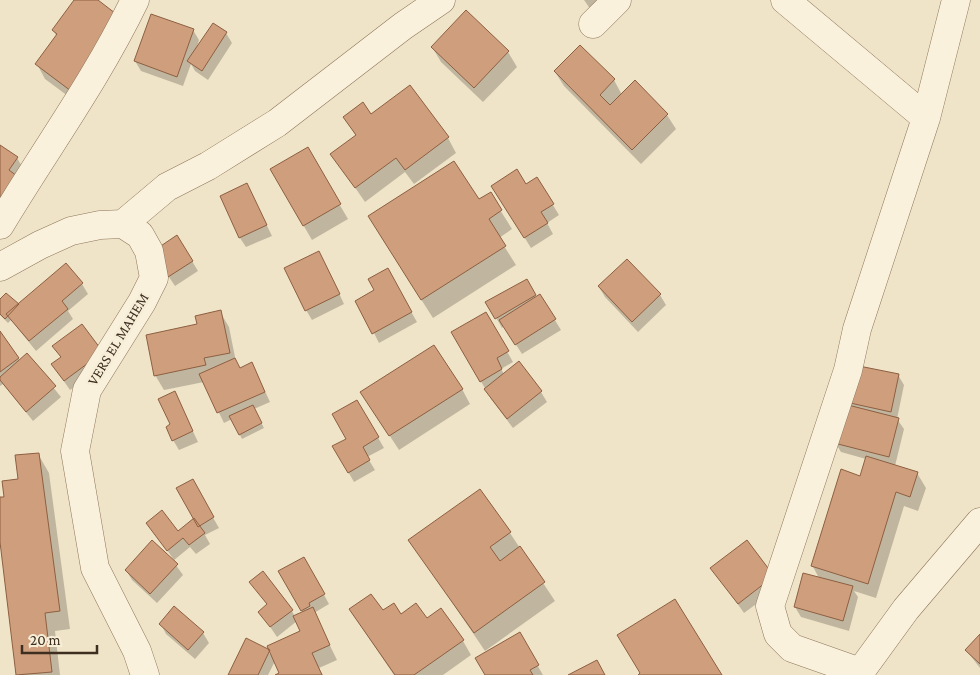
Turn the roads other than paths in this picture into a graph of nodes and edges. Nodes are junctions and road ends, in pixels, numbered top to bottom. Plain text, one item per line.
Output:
1 (136, 0) edge
2 (441, 0) edge
3 (618, 0) edge
4 (785, 0) edge
5 (956, 0) edge
6 (593, 24) dead end
7 (926, 118) junction
8 (123, 224) junction
9 (0, 225) edge
10 (0, 267) edge
11 (980, 522) edge
12 (859, 674) edge
13 (145, 675) edge

1 - 9 street
2 - 8 street
3 - 6 street
4 - 7 street
5 - 7 street
7 - 12 street
8 - 10 street
8 - 13 street, VERS EL MAHEM
11 - 12 street

